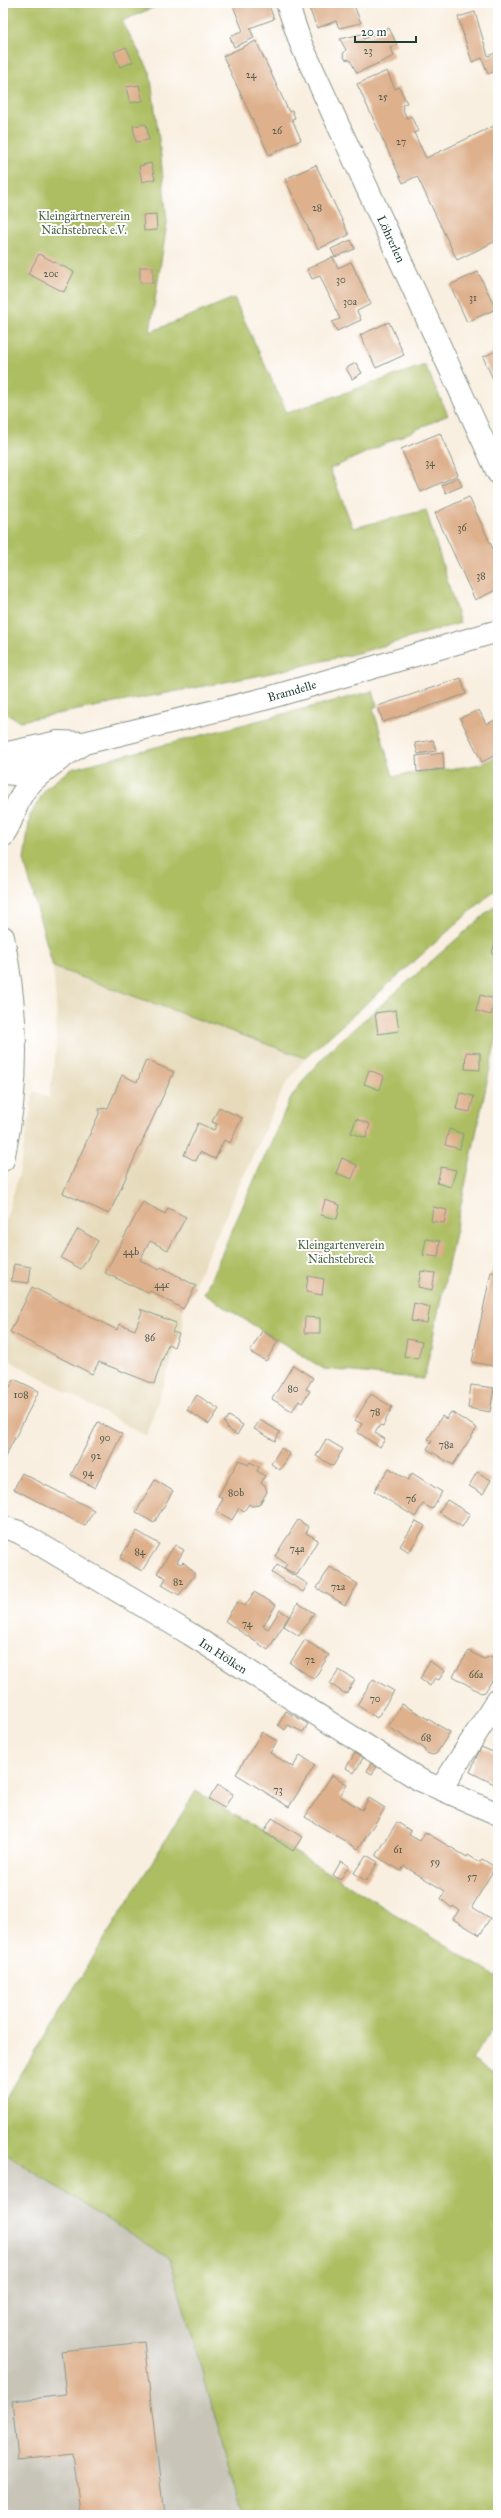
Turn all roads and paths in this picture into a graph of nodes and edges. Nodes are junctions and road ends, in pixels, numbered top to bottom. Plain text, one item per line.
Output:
1 (287, 3) edge
2 (498, 474) edge
3 (498, 631) edge
4 (84, 743) junction
5 (3, 754) edge
6 (57, 760) junction
7 (3, 773) edge
8 (3, 835) edge
9 (3, 936) edge
10 (3, 1160) edge
11 (3, 1527) edge
12 (498, 1699) edge
13 (441, 1789) junction
14 (498, 1814) edge

1 - 2 street, Löhrerlen
3 - 4 street, Bramdelle
4 - 5 street, Bramdelle
4 - 6 street, Bramdelle
6 - 7 street, Bramdelle
6 - 8 street, Bramdelle
9 - 10 street
11 - 13 street, Im Hölken
12 - 13 street
13 - 14 street, Im Hölken

